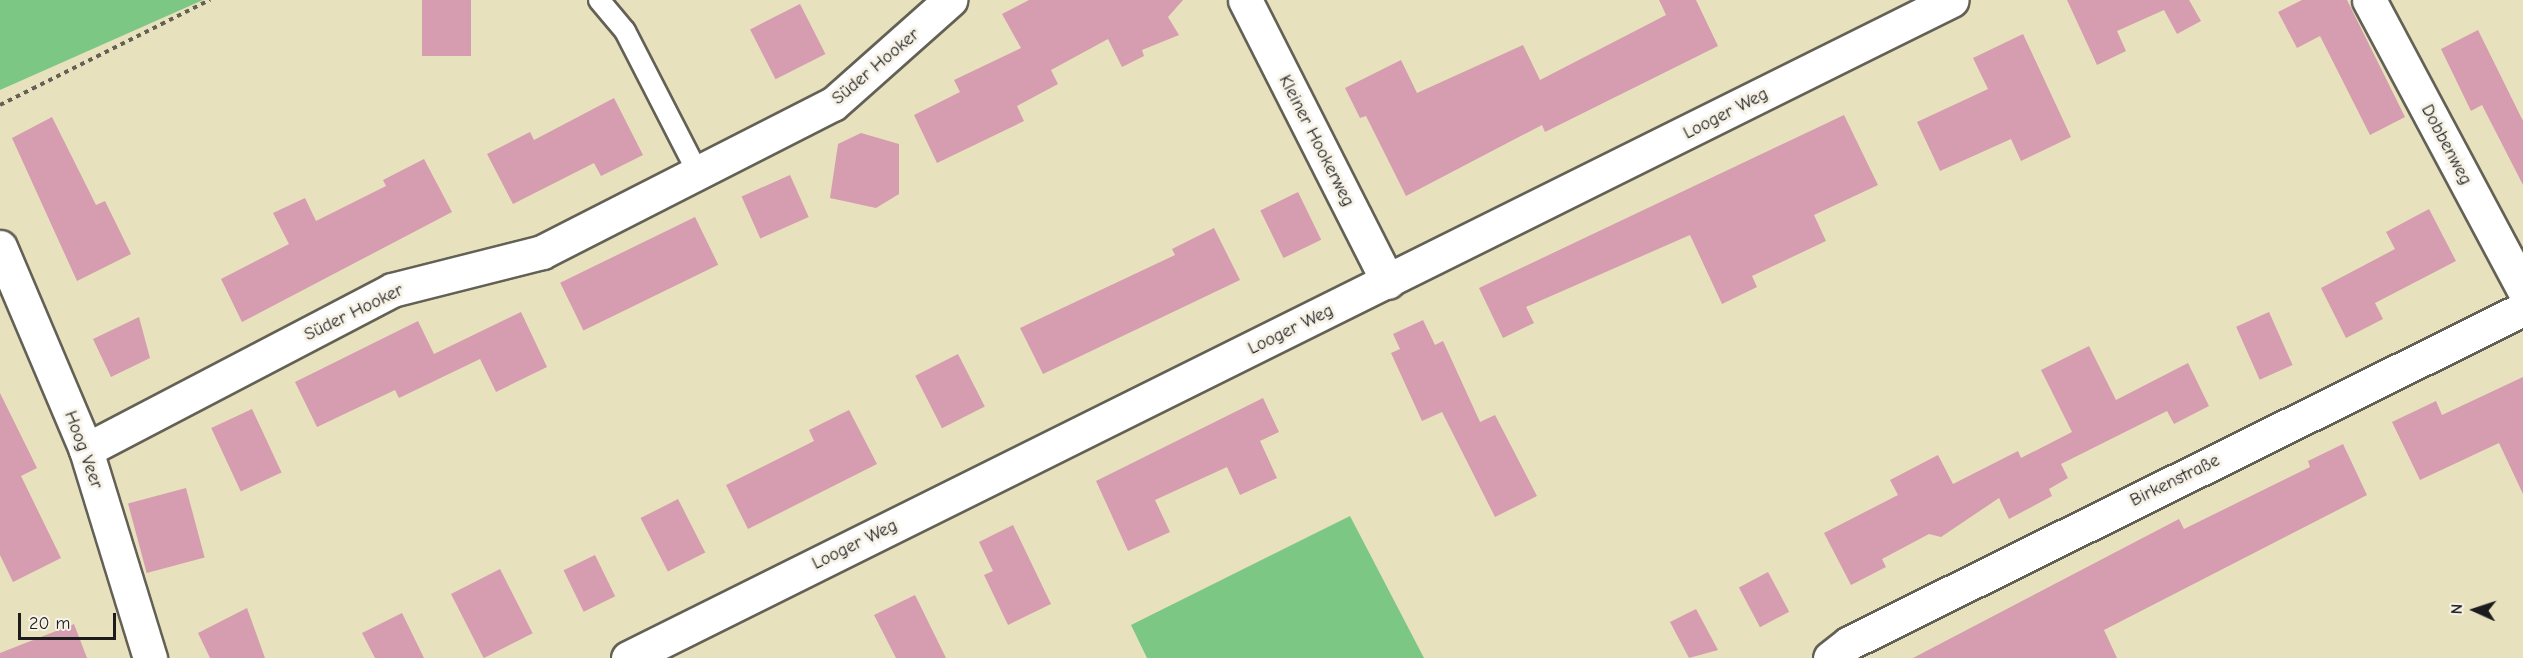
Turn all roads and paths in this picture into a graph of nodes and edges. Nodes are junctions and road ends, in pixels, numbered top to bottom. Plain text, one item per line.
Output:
1 (210, 0) edge
2 (599, 0) edge
3 (950, 0) edge
4 (1245, 0) edge
5 (1952, 0) edge
6 (2369, 0) edge
7 (0, 105) edge
8 (697, 171) junction
9 (0, 247) edge
10 (1388, 282) junction
11 (2523, 290) edge
12 (2523, 309) edge
13 (86, 450) junction
14 (150, 658) edge
15 (628, 658) edge
16 (1830, 658) edge

1 - 7 path
2 - 8 lane
3 - 8 street, Süder Hooker
4 - 10 street, Kleiner Hookerweg
5 - 10 street, Looger Weg
6 - 11 street, Dobbenweg
8 - 13 street, Süder Hooker
9 - 13 street, Hoog Veer
10 - 15 street, Looger Weg
12 - 16 street, Birkenstraße
13 - 14 street, Hoog Veer

